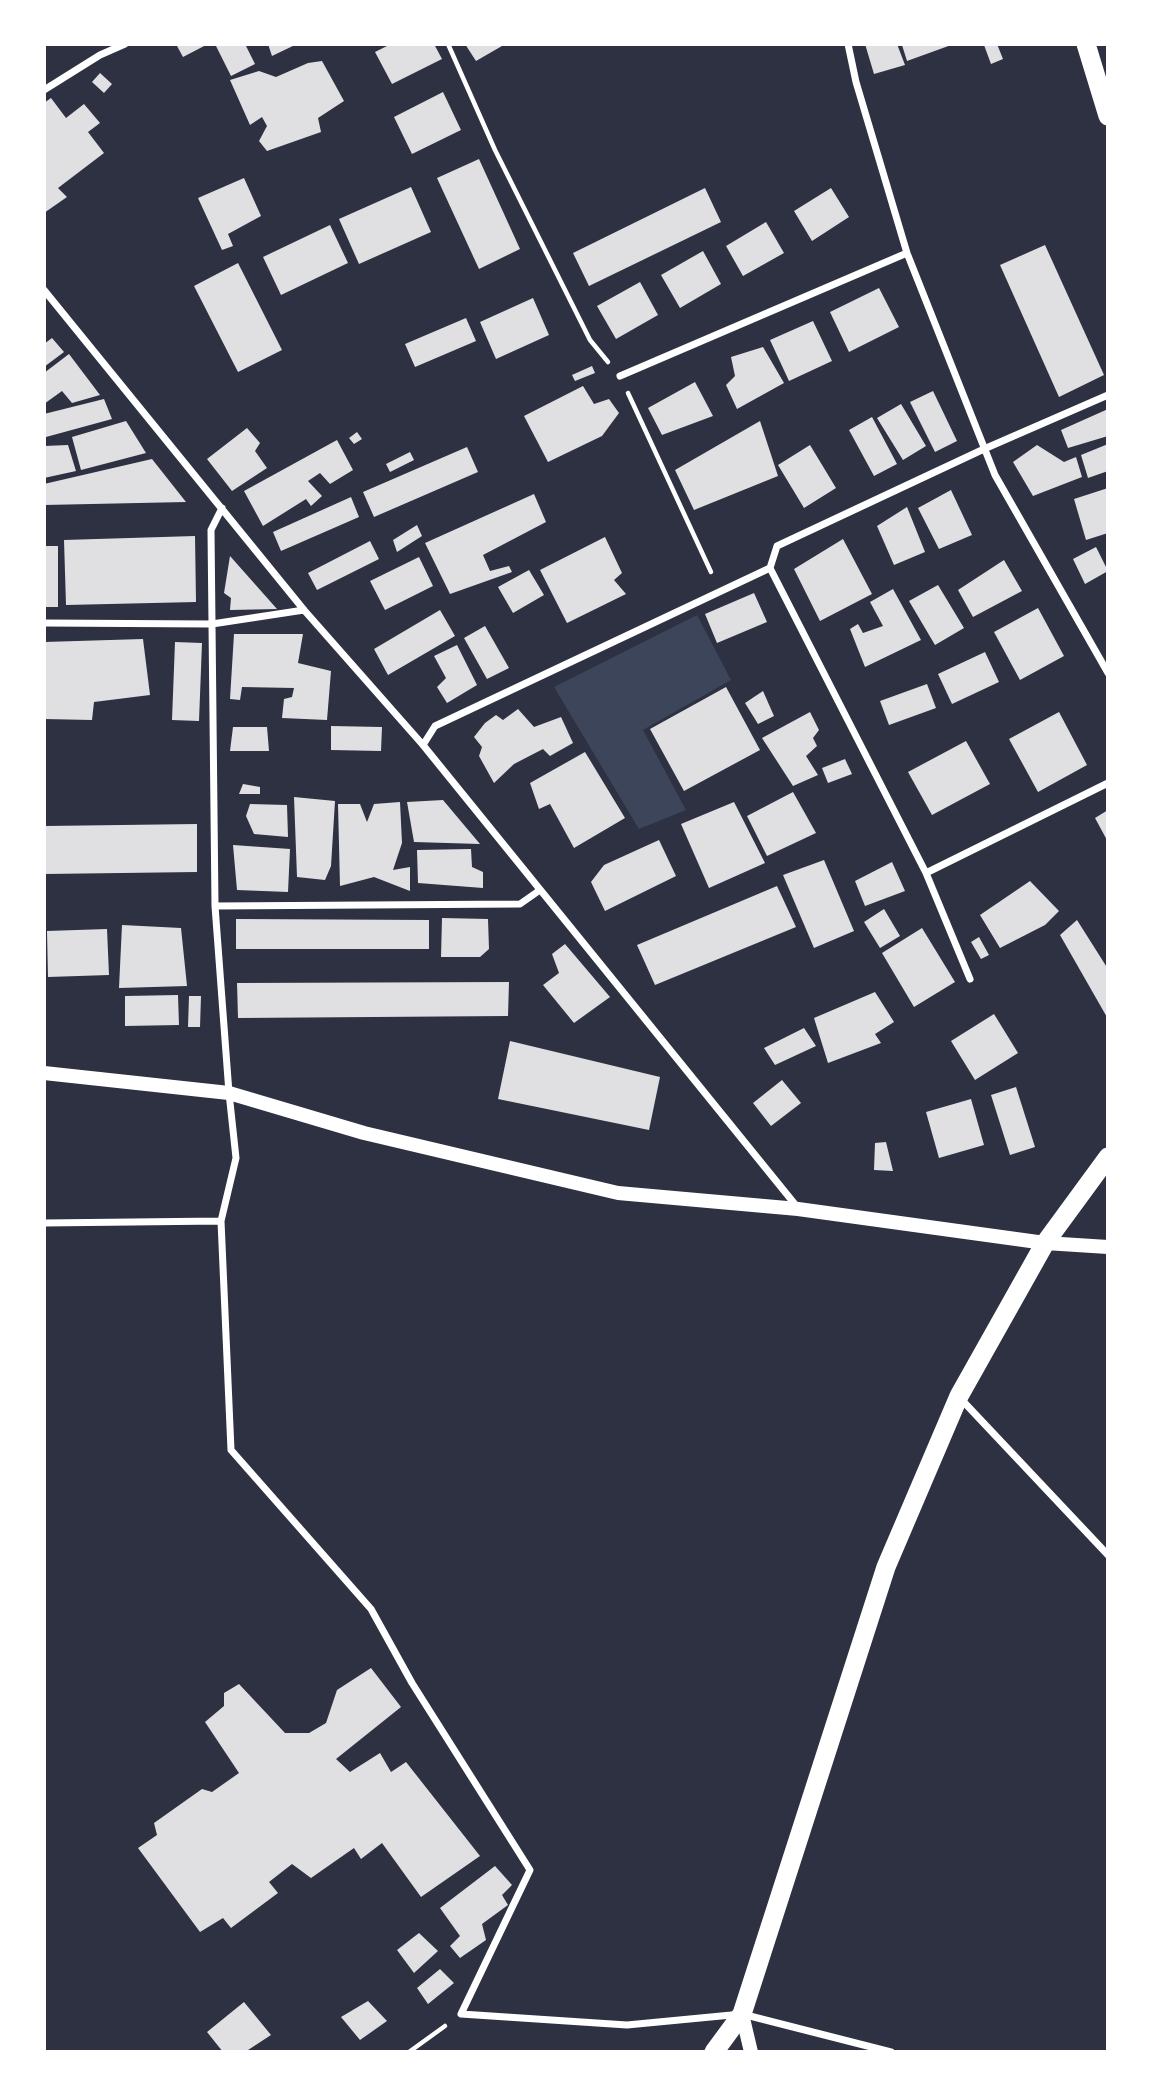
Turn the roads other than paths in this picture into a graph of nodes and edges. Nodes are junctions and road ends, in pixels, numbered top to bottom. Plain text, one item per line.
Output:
1 (125, 44) edge
2 (848, 44) edge
3 (1086, 44) edge
4 (44, 90) edge
5 (1108, 116) edge
6 (907, 253) junction
7 (44, 290) edge
8 (620, 376) road end
9 (1108, 395) edge
10 (984, 449) junction
11 (222, 508) junction
12 (770, 568) junction
13 (304, 610) junction
14 (44, 623) edge
15 (212, 624) junction
16 (1108, 673) edge
17 (423, 745) junction
18 (1108, 783) edge
19 (926, 873) junction
20 (540, 890) junction
21 (215, 906) junction
22 (970, 979) dead end
23 (44, 1073) edge
24 (229, 1093) junction
25 (1108, 1157) edge
26 (798, 1209) junction
27 (221, 1221) junction
28 (44, 1223) edge
29 (1045, 1243) junction
30 (1108, 1247) edge
31 (959, 1396) junction
32 (1108, 1555) edge
33 (741, 2014) junction
34 (715, 2052) edge
35 (751, 2052) edge
36 (891, 2052) edge

1 - 4 street
2 - 6 street
3 - 5 highway
6 - 8 street
6 - 10 street
7 - 11 street
9 - 10 street
10 - 12 street
10 - 16 street
11 - 13 street
11 - 15 street
12 - 17 street
12 - 19 street
13 - 15 street
13 - 17 street
14 - 15 street
15 - 21 street
17 - 20 street
18 - 19 street
19 - 22 street
20 - 21 street
20 - 26 street
21 - 24 street
23 - 24 main road
24 - 26 main road
24 - 27 street
25 - 29 highway
26 - 29 main road
27 - 28 street
27 - 33 street
29 - 30 main road
29 - 31 highway
31 - 32 street
31 - 33 highway
33 - 34 highway
33 - 35 main road
33 - 36 street

